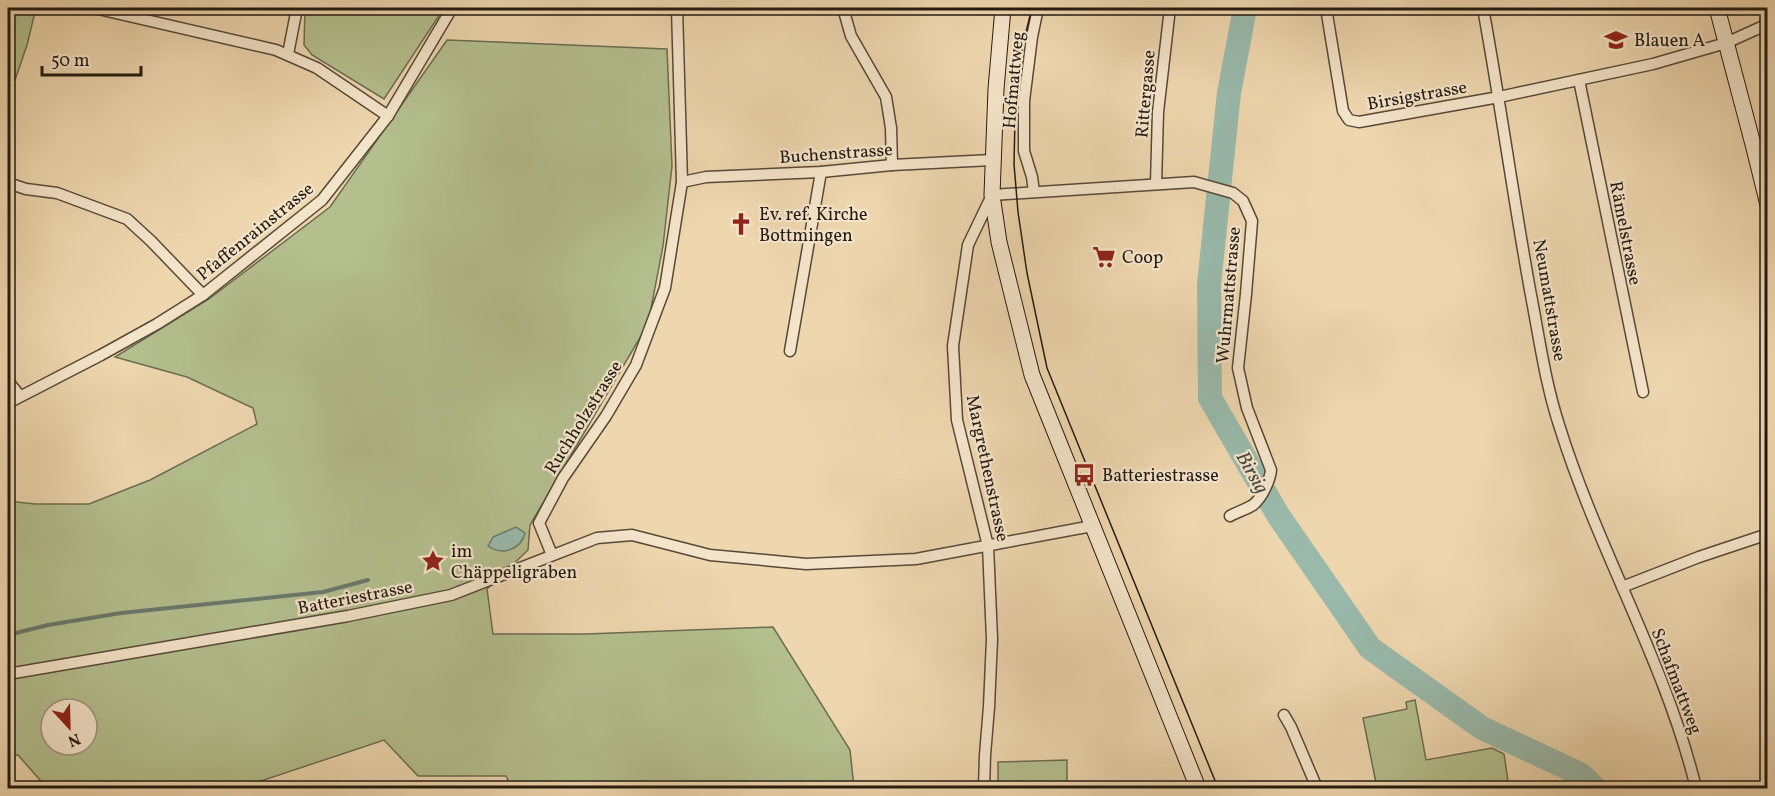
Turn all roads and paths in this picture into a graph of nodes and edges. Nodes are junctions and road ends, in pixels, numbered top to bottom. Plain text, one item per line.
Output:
1 (94, 8) edge
2 (297, 8) edge
3 (452, 8) edge
4 (677, 8) edge
5 (843, 8) edge
6 (1003, 8) edge
7 (1038, 8) edge
8 (1170, 8) edge
9 (1326, 8) edge
10 (1483, 8) edge
11 (1717, 8) edge
12 (1767, 24) edge
13 (1726, 43) junction
14 (288, 54) junction
15 (1579, 80) junction
16 (1499, 97) junction
17 (388, 116) junction
18 (992, 160) junction
19 (892, 165) junction
20 (821, 172) junction
21 (682, 182) junction
22 (8, 183) edge
23 (1156, 184) junction
24 (1034, 192) junction
25 (992, 195) junction
26 (1767, 205) edge
27 (203, 295) junction
28 (790, 351) dead end
29 (8, 381) edge
30 (1643, 392) dead end
31 (20, 396) junction
32 (8, 404) edge
33 (1230, 516) dead end
34 (1092, 526) junction
35 (1767, 534) edge
36 (988, 546) junction
37 (552, 555) junction
38 (1622, 587) junction
39 (8, 674) edge
40 (1284, 714) dead end
41 (984, 789) edge
42 (1198, 789) edge
43 (1317, 789) edge
44 (1696, 789) edge

1 - 14 street
2 - 14 street
3 - 17 street, Pfaffenrainstrasse
4 - 21 street, Ruchholzstrasse
5 - 19 street
6 - 18 main road
7 - 24 street, Hofmattweg
8 - 23 street, Rittergasse
9 - 16 street, Birsigstrasse
10 - 16 street, Neumattstrasse
11 - 13 main road
12 - 13 street
13 - 15 street
13 - 26 main road
14 - 17 street
15 - 16 street
15 - 30 street, Rämelstrasse
16 - 38 street, Neumattstrasse
17 - 27 street, Pfaffenrainstrasse
18 - 19 street, Buchenstrasse
18 - 25 main road
19 - 20 street, Buchenstrasse
20 - 21 street, Buchenstrasse
20 - 28 street
21 - 37 street, Ruchholzstrasse
22 - 27 street
23 - 24 street, Wuhrmattstrasse
23 - 33 street, Wuhrmattstrasse
24 - 25 street, Wuhrmattstrasse
25 - 34 main road
25 - 36 street, Margrethenstrasse
27 - 31 street, Pfaffenrainstrasse
29 - 31 street
31 - 32 street, Pfaffenrainstrasse
34 - 36 street, Batteriestrasse
34 - 42 main road
35 - 38 street
36 - 37 street, Batteriestrasse
36 - 41 street, Margrethenstrasse
37 - 39 street, Batteriestrasse
38 - 44 street, Schafmattweg
40 - 43 street

